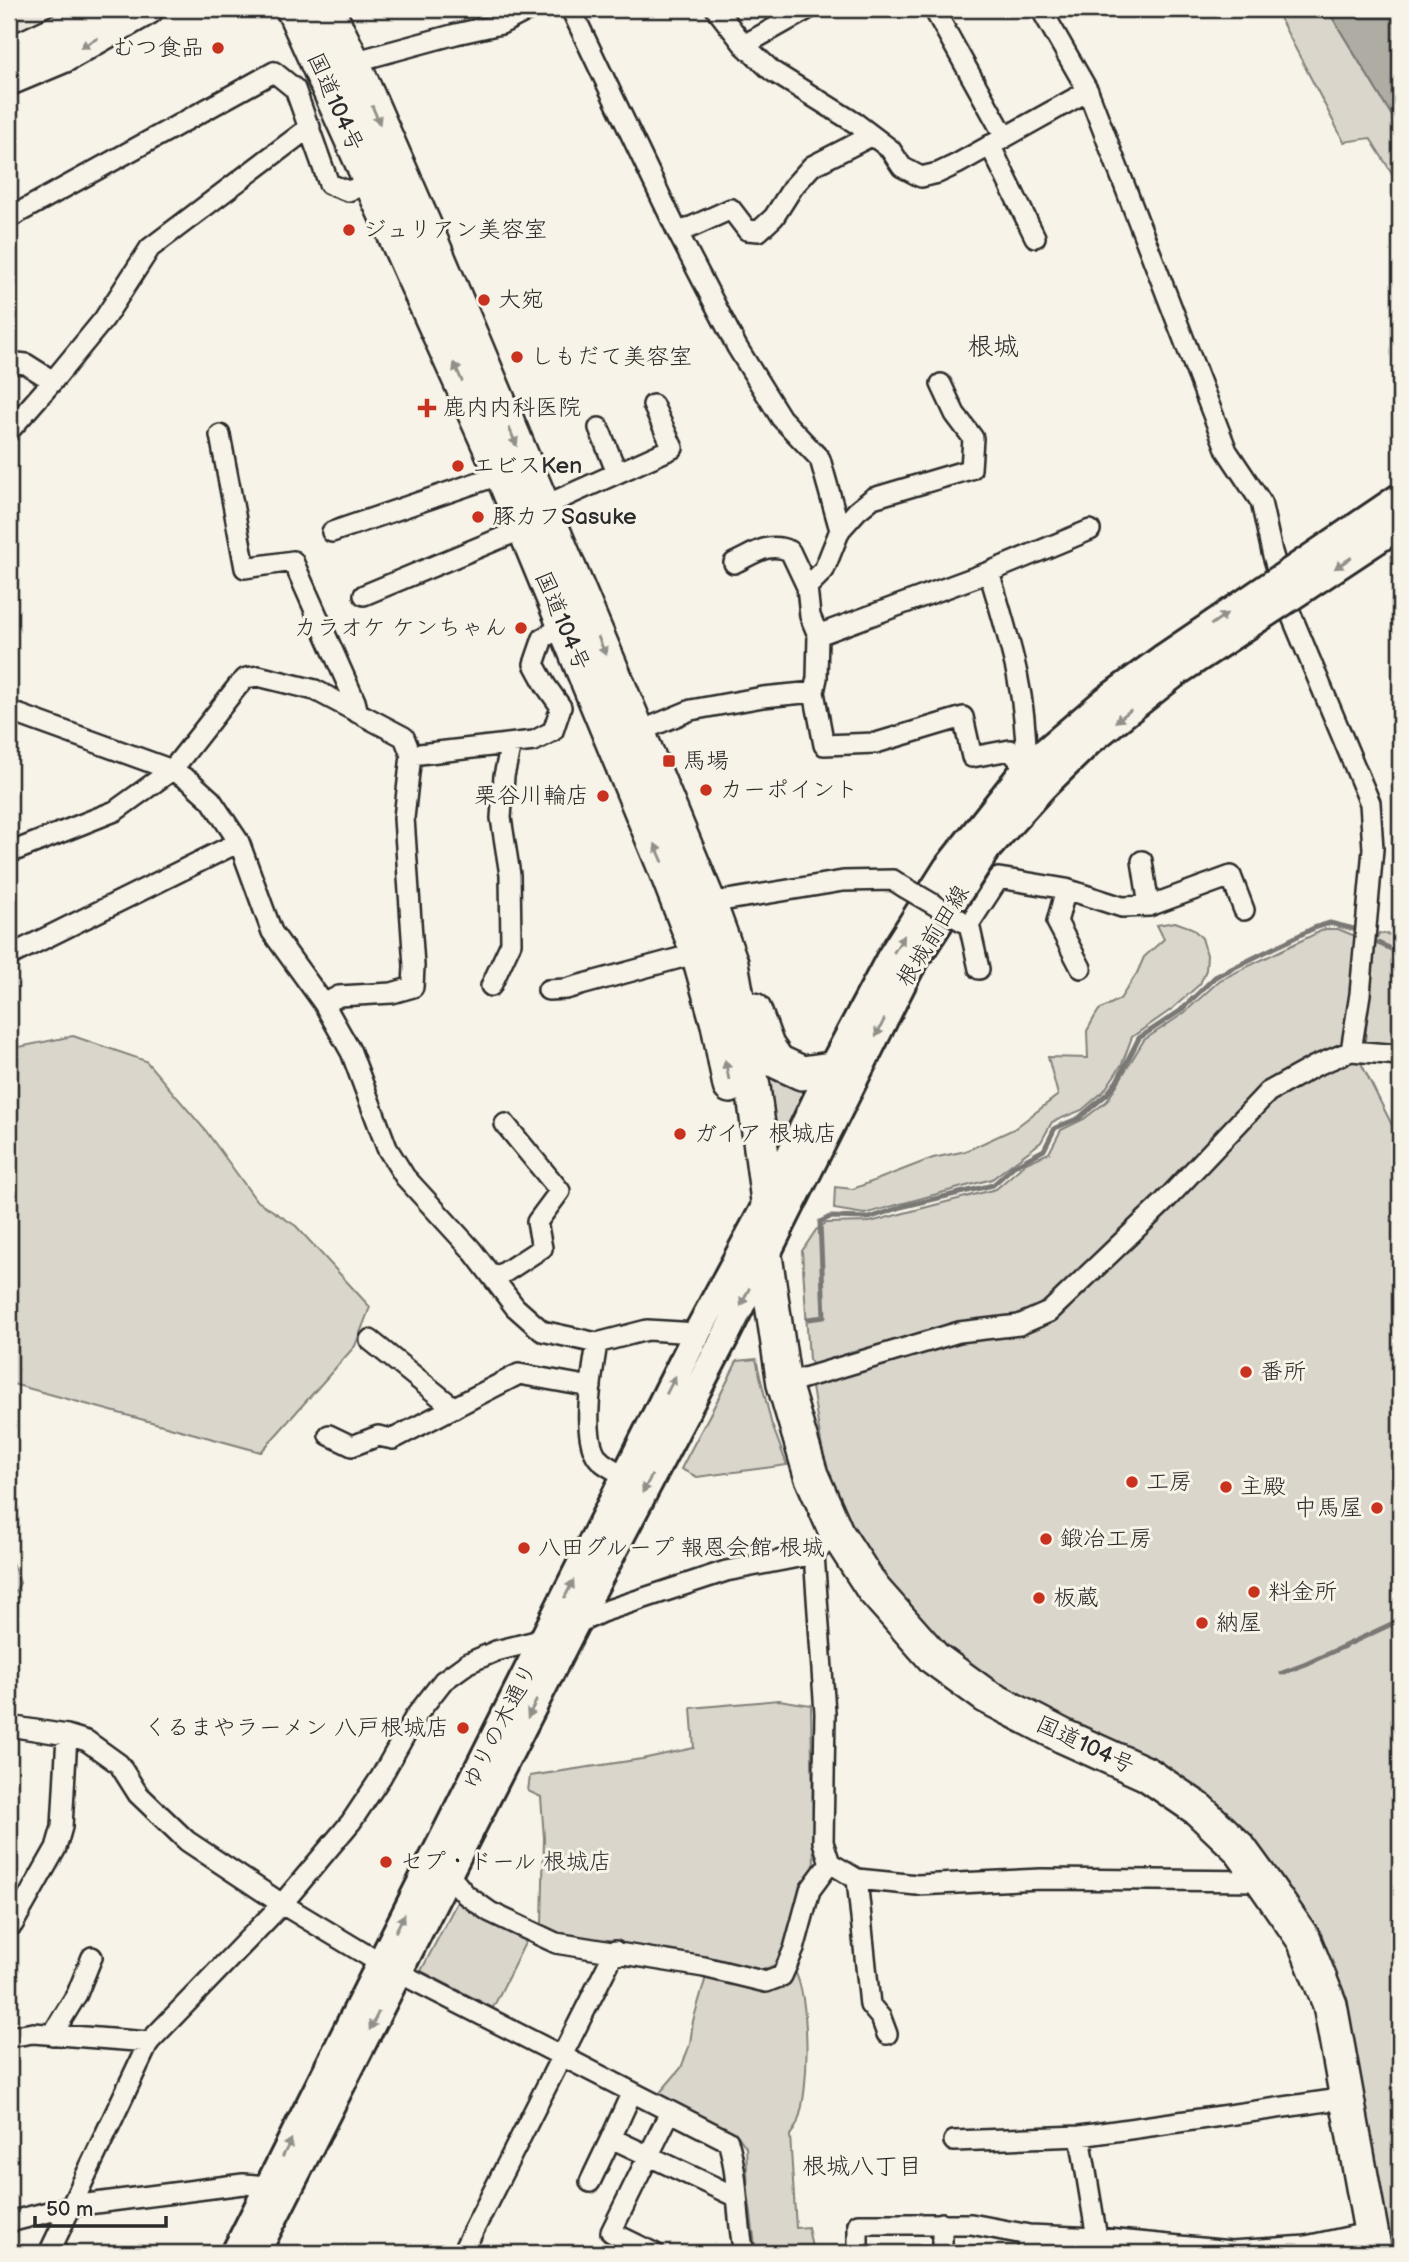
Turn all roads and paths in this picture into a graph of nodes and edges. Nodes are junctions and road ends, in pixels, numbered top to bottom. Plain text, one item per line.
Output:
1 (95, 9) edge
2 (148, 9) edge
3 (293, 9) edge
4 (327, 9) edge
5 (530, 9) edge
6 (570, 9) edge
7 (716, 9) edge
8 (808, 9) edge
9 (1041, 9) edge
10 (936, 13) dead end
11 (744, 45) junction
12 (9, 53) edge
13 (353, 62) junction
14 (9, 80) edge
15 (1088, 91) junction
16 (310, 127) junction
17 (871, 135) junction
18 (998, 141) junction
19 (386, 178) junction
20 (9, 218) edge
21 (678, 233) junction
22 (1035, 237) dead end
23 (9, 362) edge
24 (53, 382) junction
25 (941, 384) dead end
26 (653, 405) dead end
27 (600, 428) dead end
28 (9, 431) edge
29 (220, 435) dead end
30 (617, 473) junction
31 (502, 474) junction
32 (1400, 497) edge
33 (533, 518) junction
34 (1400, 525) edge
35 (840, 530) junction
36 (1090, 530) dead end
37 (332, 532) dead end
38 (734, 563) dead end
39 (989, 572) junction
40 (807, 587) junction
41 (364, 594) dead end
42 (576, 619) junction
43 (818, 635) junction
44 (1170, 666) junction
45 (814, 692) junction
46 (9, 711) edge
47 (358, 713) junction
48 (638, 732) junction
49 (511, 744) junction
50 (411, 755) junction
51 (172, 770) junction
52 (1035, 778) junction
53 (239, 842) junction
54 (9, 853) edge
55 (1142, 861) dead end
56 (1066, 889) junction
57 (709, 903) junction
58 (1149, 906) junction
59 (1244, 910) dead end
60 (966, 923) junction
61 (698, 953) junction
62 (9, 956) edge
63 (731, 964) junction
64 (1081, 968) dead end
65 (979, 970) dead end
66 (491, 986) dead end
67 (548, 990) dead end
68 (324, 1004) junction
69 (1352, 1051) junction
70 (1400, 1055) edge
71 (831, 1069) junction
72 (505, 1124) dead end
73 (762, 1228) junction
74 (496, 1278) junction
75 (697, 1333) junction
76 (370, 1340) dead end
77 (597, 1343) junction
78 (784, 1384) junction
79 (591, 1387) junction
80 (454, 1408) junction
81 (329, 1435) dead end
82 (625, 1476) junction
83 (825, 1543) junction
84 (576, 1622) junction
85 (544, 1639) junction
86 (12, 1732) edge
87 (68, 1735) junction
88 (830, 1863) junction
89 (449, 1875) junction
90 (857, 1879) junction
91 (1263, 1881) junction
92 (282, 1904) junction
93 (9, 1922) edge
94 (615, 1951) junction
95 (92, 1957) dead end
96 (390, 1967) junction
97 (887, 2034) dead end
98 (52, 2035) junction
99 (9, 2038) edge
100 (149, 2042) junction
101 (562, 2057) junction
102 (632, 2092) junction
103 (1347, 2098) junction
104 (670, 2112) junction
105 (1080, 2136) junction
106 (611, 2138) junction
107 (954, 2141) dead end
108 (647, 2156) junction
109 (590, 2182) dead end
110 (277, 2190) junction
111 (736, 2197) junction
112 (72, 2206) junction
113 (9, 2222) edge
114 (942, 2223) junction
115 (1097, 2238) junction
116 (1373, 2243) edge
117 (1028, 2244) edge
118 (1122, 2247) edge
119 (1219, 2252) edge
120 (49, 2253) edge
121 (235, 2253) edge
122 (256, 2253) edge
123 (462, 2253) edge
124 (654, 2253) edge
125 (744, 2253) edge
126 (858, 2253) edge
127 (942, 2253) edge

1 - 12 main road
2 -> 14 main road
3 - 19 highway, 国道104号
4 - 13 highway, 国道104号
5 - 13 street
6 - 21 street
7 - 11 street
8 - 11 street
9 - 15 street
10 - 18 street
11 - 17 street
13 -> 19 highway, 国道104号
15 - 18 street
15 - 69 street
16 - 19 street
16 - 20 street
16 - 24 street
17 - 18 street
17 - 21 street
18 - 22 street
31 -> 19 highway, 国道104号
19 -> 33 highway, 国道104号
21 - 35 street
23 - 24 street
24 - 28 street
25 - 35 street
26 - 30 street
27 - 30 street
29 - 47 street
30 - 33 street
31 - 33 highway, 国道104号
31 - 37 street
44 -> 32 street, bridge
33 - 41 street
33 - 42 highway, 国道104号
34 -> 44 street, bridge
35 - 40 street
36 - 39 street
38 - 40 street
39 - 43 street
39 - 52 street
40 - 43 street
42 -> 48 highway, 国道104号
42 - 49 street
61 -> 42 highway, 国道104号
43 - 45 street
44 - 52 street, 根城前田線
45 - 48 street
45 - 52 street
46 - 51 street
47 - 50 street
47 - 51 street
48 - 57 highway, 国道104号
49 - 50 street
49 - 66 street
50 - 68 street
51 - 53 street
51 - 54 street
71 -> 52 street, 根城前田線
52 -> 73 street, 根城前田線
53 - 62 street
53 - 68 street
55 - 58 street
56 - 58 street
56 - 60 street
56 - 64 street
57 - 60 street, bridge
57 - 63 highway, 国道104号
58 - 59 street
60 - 65 street
61 - 67 street
73 -> 61 highway, 国道104号
63 - 71 highway
63 - 73 highway, 国道104号
68 - 74 street
69 - 70 street
69 - 78 street
71 - 73 street, 根城前田線
72 - 74 street
73 - 75 street, ゆりの木通り
73 - 78 highway, 国道104号
73 -> 84 street, ゆりの木通り
74 - 77 street
75 - 77 street
82 -> 75 street, ゆりの木通り
76 - 80 street
77 - 79 street
78 - 83 highway, 国道104号
79 - 80 street
79 - 82 street
80 - 81 street
85 -> 82 street, ゆりの木通り
83 - 84 street
83 - 88 street
83 - 91 highway, 国道104号
84 - 85 street
84 -> 89 street, ゆりの木通り
85 - 92 street
96 -> 85 street, ゆりの木通り
86 - 87 street
87 - 92 street
87 - 93 street
88 - 90 street
88 - 94 street
89 - 94 street
89 - 96 street, ゆりの木通り
90 - 91 street
90 - 97 street
91 - 103 highway, 国道104号
92 - 96 street
92 - 100 street
94 - 101 street
95 - 98 street
96 - 101 street
96 - 110 street, ゆりの木通り
98 - 99 street
98 - 100 street
100 - 112 street
101 - 102 street
101 - 123 street
102 - 104 street
102 - 106 street
103 - 105 street
103 - 116 highway, 国道104号
104 - 108 street
104 - 111 street
105 - 107 street
105 - 115 street
106 - 108 street
106 - 109 street
108 - 111 street
108 - 124 street
110 - 112 street
110 - 121 street, ゆりの木通り
110 - 122 street, ゆりの木通り
111 - 125 street
112 - 113 street
112 - 120 street
114 - 117 street
114 - 126 street
114 - 127 street
115 - 117 street
115 - 118 street
116 - 119 street
118 - 119 street

